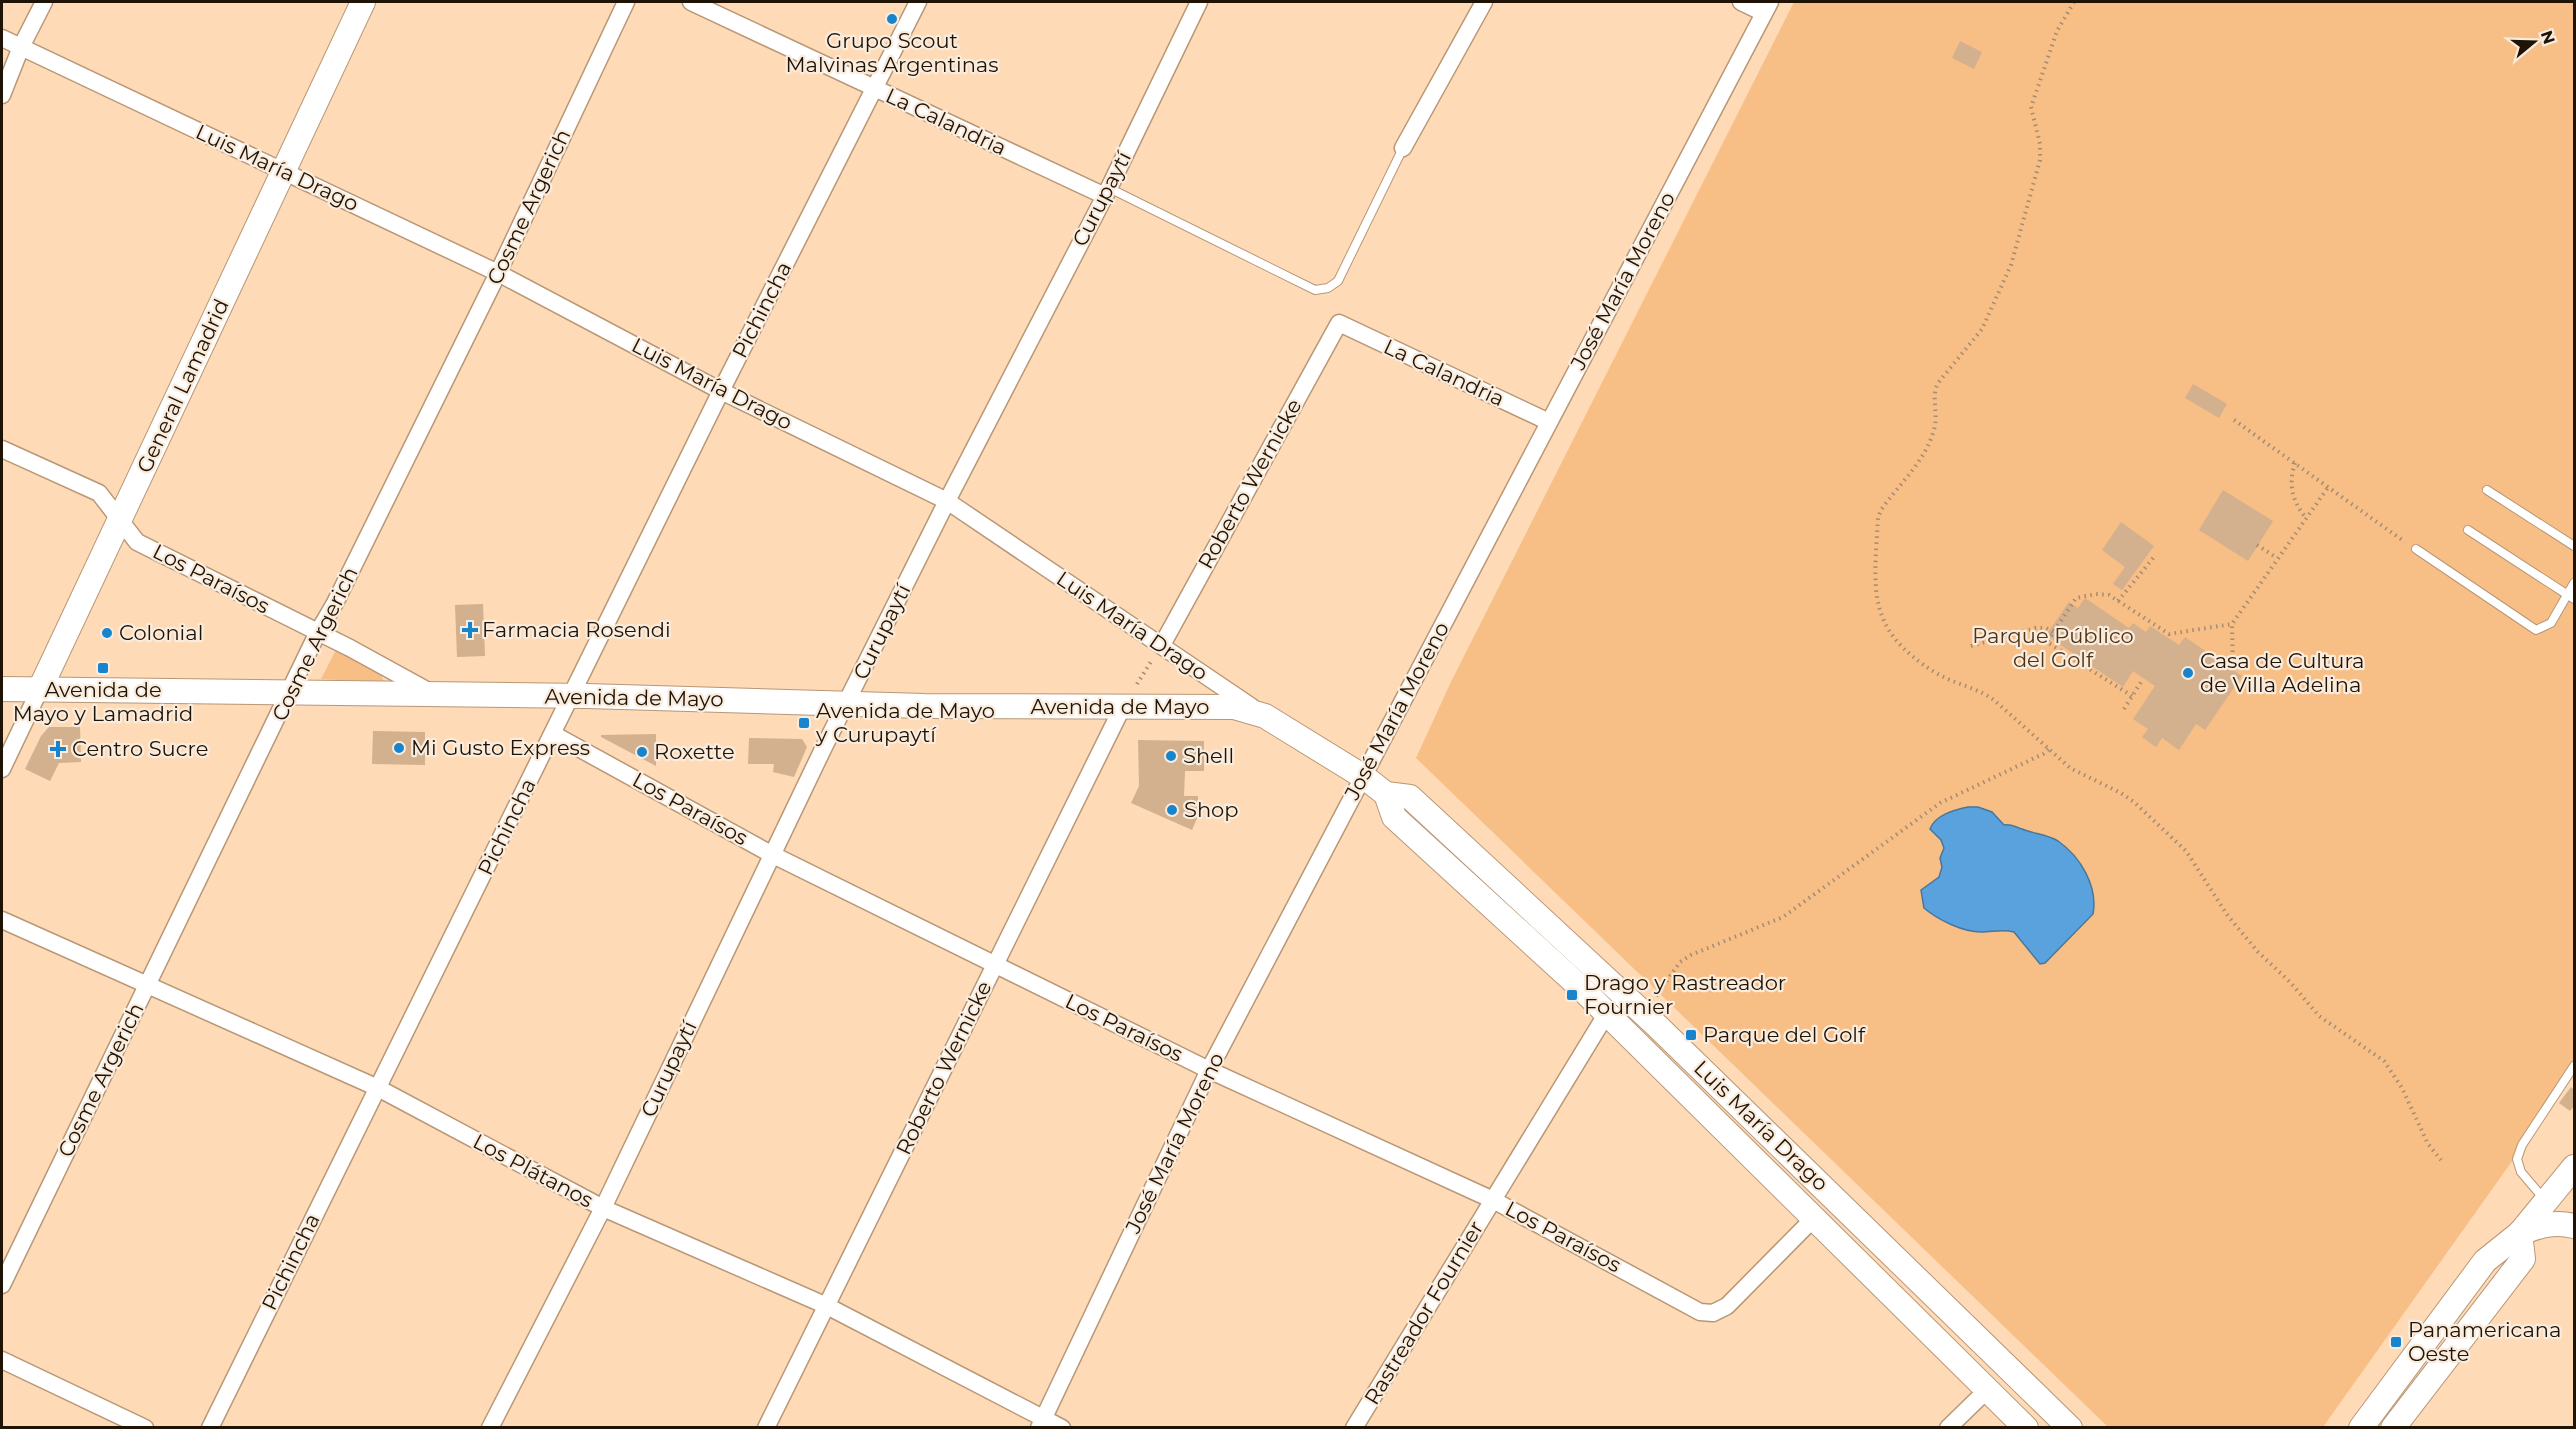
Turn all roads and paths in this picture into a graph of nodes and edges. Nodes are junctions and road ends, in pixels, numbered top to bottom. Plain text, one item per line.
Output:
1 (44, 2) edge
2 (363, 2) edge
3 (626, 2) edge
4 (691, 2) edge
5 (918, 2) edge
6 (1199, 2) edge
7 (1484, 2) edge
8 (1741, 2) edge
9 (2074, 2) edge
10 (1767, 7) edge
11 (2, 38) edge
12 (21, 47) junction
13 (873, 88) junction
14 (2, 95) edge
15 (1403, 148) joint
16 (284, 171) junction
17 (1107, 192) junction
18 (498, 273) junction
19 (1339, 323) joint
20 (721, 391) junction
21 (2234, 420) dead end
22 (1549, 422) junction
23 (2, 449) edge
24 (2295, 463) junction
25 (2328, 486) junction
26 (2487, 489) dead end
27 (947, 501) junction
28 (2306, 518) junction
29 (120, 522) junction
30 (2469, 530) dead end
31 (2258, 545) dead end
32 (2574, 546) edge
33 (2416, 549) joint
34 (2154, 557) dead end
35 (2277, 558) junction
36 (2574, 583) edge
37 (2571, 597) edge
38 (2118, 601) junction
39 (2232, 624) junction
40 (318, 632) junction
41 (2053, 632) junction
42 (1162, 645) junction
43 (1971, 646) dead end
44 (2233, 670) dead end
45 (2140, 682) dead end
46 (2, 689) edge
47 (40, 689) junction
48 (291, 691) junction
49 (434, 694) junction
50 (571, 696) junction
51 (2132, 696) junction
52 (847, 704) junction
53 (1122, 708) junction
54 (2124, 709) dead end
55 (1265, 716) junction
56 (553, 734) junction
57 (2049, 748) junction
58 (2, 770) edge
59 (1364, 777) junction
60 (1386, 794) junction
61 (771, 854) junction
62 (2, 920) edge
63 (994, 965) junction
64 (148, 985) junction
65 (1657, 995) dead end
66 (1607, 1013) junction
67 (2574, 1066) edge
68 (1209, 1070) junction
69 (378, 1088) junction
70 (2441, 1160) dead end
71 (2574, 1167) edge
72 (1493, 1200) junction
73 (2546, 1202) junction
74 (603, 1208) junction
75 (1813, 1219) junction
76 (2574, 1226) edge
77 (2520, 1233) junction
78 (2, 1285) edge
79 (827, 1306) junction
80 (2, 1360) edge
81 (1988, 1389) junction
82 (1041, 1423) edge
83 (145, 1428) edge
84 (210, 1428) edge
85 (490, 1428) edge
86 (766, 1428) edge
87 (1062, 1428) edge
88 (1354, 1428) edge
89 (1948, 1428) edge
90 (2026, 1428) edge
91 (2070, 1428) edge
92 (2361, 1428) edge
93 (2393, 1428) edge

1 - 12 street
2 - 16 main road, General Lamadrid
3 - 18 street, Cosme Argerich
4 - 13 street, La Calandria
5 - 13 street, Pichincha
6 - 17 street, Curupaytí
7 - 15 street
8 - 10 street
9 - 57 path
10 - 22 street, José María Moreno
11 - 12 street, Luis María Drago
12 - 14 street
12 - 16 street, Luis María Drago
13 - 17 street, La Calandria
13 - 20 street, Pichincha
15 - 17 lane, La Calandria
16 - 18 street, Luis María Drago
16 - 29 main road, General Lamadrid
17 - 27 street, Curupaytí
18 - 20 street, Luis María Drago
18 - 40 street, Cosme Argerich
19 - 22 street, La Calandria
19 - 42 street, Roberto Wernicke
20 - 27 street, Luis María Drago
20 - 50 street, Pichincha
21 - 24 path
22 - 59 street, José María Moreno
23 - 29 street, Los Paraísos
24 - 25 path
24 - 28 path
25 - 28 path
25 - 33 path
26 - 32 lane
27 - 42 street, Luis María Drago
27 - 52 street, Curupaytí
28 - 35 path
29 - 40 street, Los Paraísos
29 - 47 main road, General Lamadrid
30 - 37 lane
31 - 35 path
33 - 37 lane
34 - 38 path
35 - 39 path
36 - 37 lane
38 - 39 path
38 - 41 path
39 - 44 path
40 - 48 street, Cosme Argerich
40 - 49 street, Los Paraísos
41 - 43 path
41 - 51 path
42 - 53 path
42 - 55 street, Luis María Drago
45 - 51 path
46 - 47 main road, Avenida de Mayo
47 - 48 main road, Avenida de Mayo
47 - 58 street, General Lamadrid
48 - 49 main road, Avenida de Mayo
48 - 64 street, Cosme Argerich
49 - 50 main road, Avenida de Mayo
50 - 52 main road, Avenida de Mayo
50 - 56 street, Pichincha
51 - 54 path
52 - 53 main road, Avenida de Mayo
52 - 61 street, Curupaytí
53 - 55 main road, Avenida de Mayo
53 - 63 street, Roberto Wernicke
55 - 59 main road, Luis María Drago
56 - 61 street, Los Paraísos
56 - 69 street, Pichincha
57 - 65 path
57 - 70 path
59 - 60 main road, Luis María Drago
59 - 68 street, José María Moreno
60 - 66 main road, Luis María Drago
60 - 91 main road, Luis María Drago
61 - 63 street, Los Paraísos
61 - 74 street, Curupaytí
62 - 64 street, Los Plátanos
63 - 68 street, Los Paraísos
63 - 79 street, Roberto Wernicke
64 - 69 street, Los Plátanos
64 - 78 street, Cosme Argerich
66 - 72 street, Rastreador Fournier
66 - 75 main road, Luis María Drago
67 - 73 lane
68 - 72 street, Los Paraísos
68 - 82 street, José María Moreno
69 - 74 street, Los Plátanos
69 - 84 street, Pichincha
71 - 73 main road
72 - 75 street, Los Paraísos
72 - 88 street, Rastreador Fournier
73 - 77 main road
74 - 79 street, Los Plátanos
74 - 85 street, Curupaytí
75 - 81 main road, Luis María Drago
76 - 77 main road
77 - 92 main road
77 - 93 main road
79 - 82 street, Los Plátanos
79 - 86 street, Roberto Wernicke
80 - 83 street
81 - 89 street
81 - 90 main road, Luis María Drago
82 - 87 street, Los Plátanos

